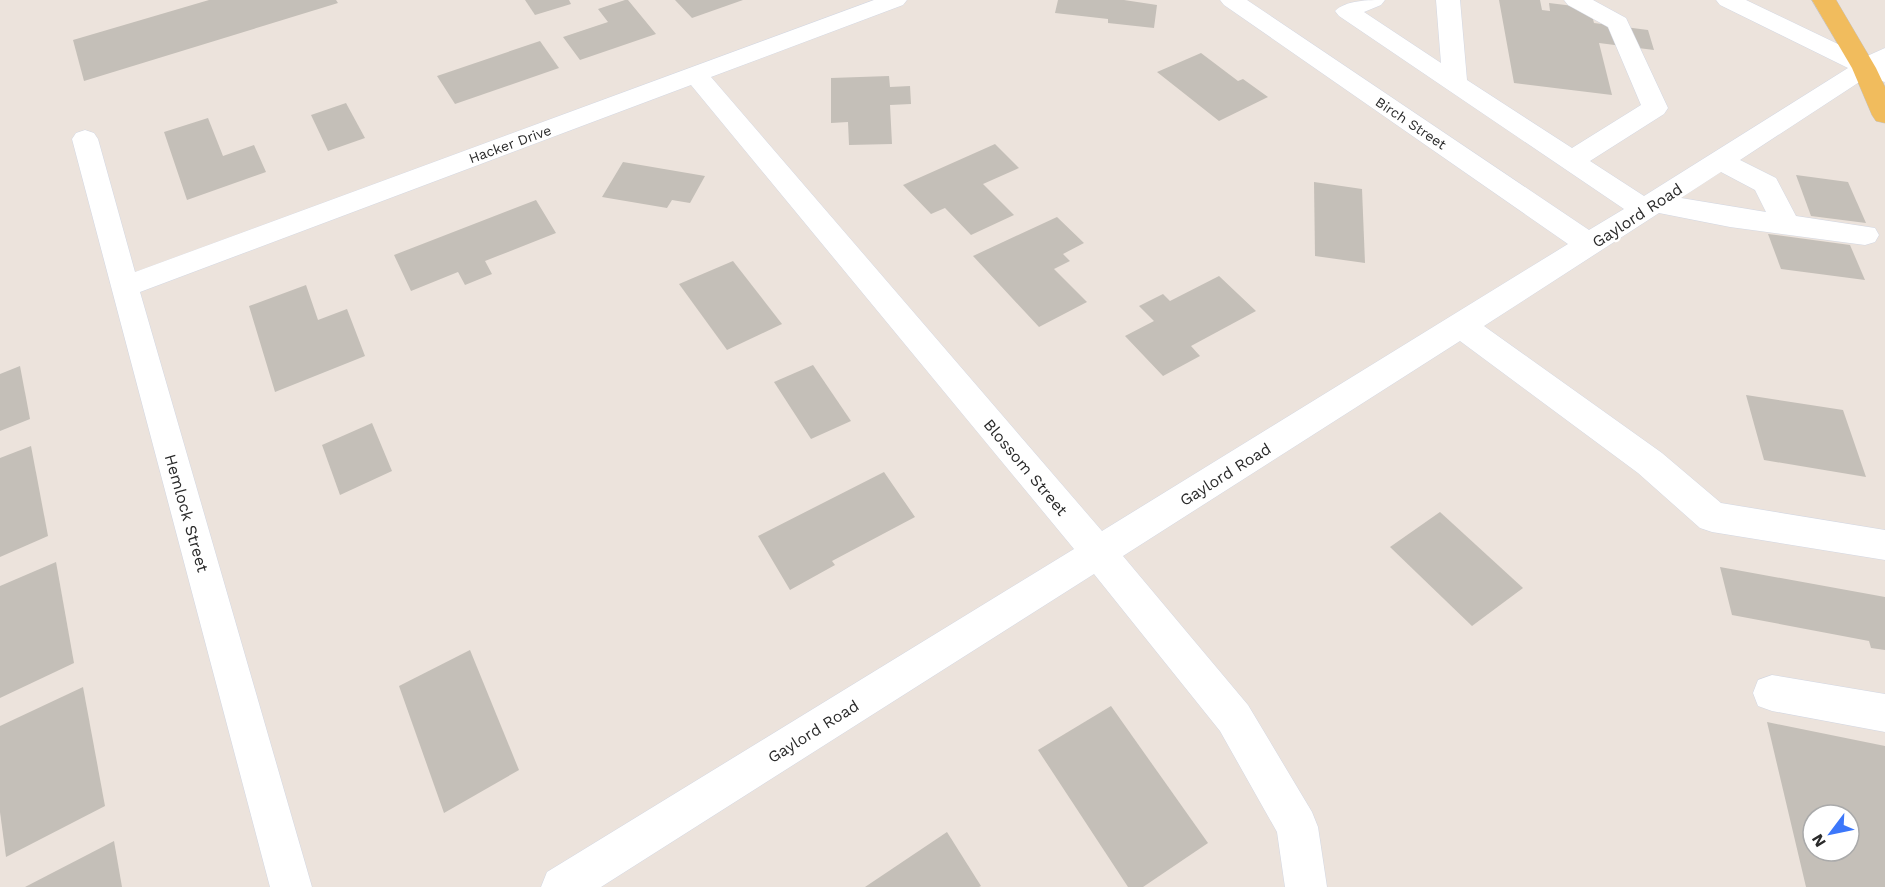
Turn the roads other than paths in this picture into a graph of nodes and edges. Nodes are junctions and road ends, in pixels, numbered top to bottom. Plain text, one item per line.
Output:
1 (895, 0) edge
2 (1232, 0) edge
3 (1373, 0) edge
4 (1448, 0) edge
5 (1576, 0) edge
6 (1728, 0) edge
7 (1824, 0) edge
8 (1878, 66) edge
9 (696, 75) junction
10 (1455, 83) junction
11 (1885, 115) edge
12 (85, 139) dead end
13 (1571, 161) junction
14 (1721, 161) junction
15 (1651, 206) junction
16 (1785, 223) junction
17 (1865, 236) dead end
18 (1590, 245) junction
19 (124, 287) junction
20 (1461, 326) junction
21 (1885, 545) edge
22 (1099, 553) junction
23 (1772, 693) dead end
24 (1885, 713) edge
25 (291, 887) edge
26 (562, 887) edge
27 (1306, 887) edge

1 - 9 street, Hacker Drive
2 - 18 street, Birch Street
3 - 10 street
4 - 10 street
5 - 13 street
6 - 8 street
7 - 8 main road
8 - 11 main road
8 - 14 street, Gaylord Road
9 - 19 street, Hacker Drive
9 - 22 street, Blossom Street
10 - 13 street
12 - 19 street, Hemlock Street
13 - 15 street
14 - 15 street, Gaylord Road
14 - 16 street
15 - 16 street
15 - 18 street, Gaylord Road
16 - 17 street
18 - 20 street, Gaylord Road
19 - 25 street, Hemlock Street
20 - 21 street
20 - 22 street, Gaylord Road
22 - 26 street, Gaylord Road
22 - 27 street, Blossom Street
23 - 24 street

